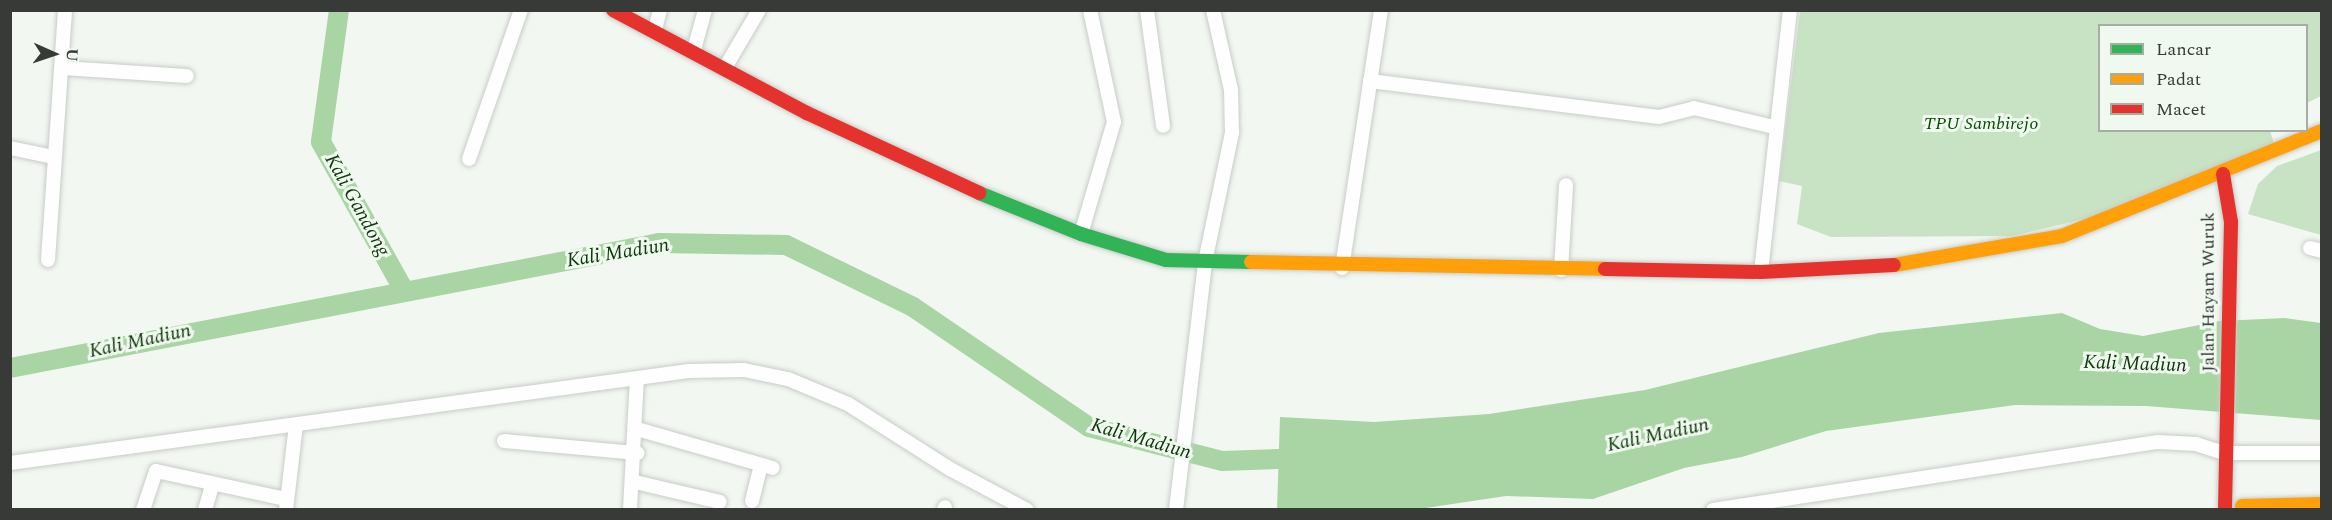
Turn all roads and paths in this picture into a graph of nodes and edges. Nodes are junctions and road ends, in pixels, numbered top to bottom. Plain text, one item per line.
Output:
1 (65, 10) edge
2 (521, 10) edge
3 (613, 10) edge
4 (660, 10) edge
5 (705, 10) edge
6 (759, 10) edge
7 (1089, 10) edge
8 (1147, 10) edge
9 (1213, 10) edge
10 (1790, 10) edge
11 (1377, 11) edge
12 (655, 29) junction
13 (694, 50) junction
14 (726, 66) junction
15 (62, 68) junction
16 (187, 76) dead end
17 (1370, 81) junction
18 (1163, 126) dead end
19 (1774, 127) junction
20 (2322, 131) edge
21 (10, 148) edge
22 (54, 158) junction
23 (469, 159) dead end
24 (2223, 174) junction
25 (1566, 185) dead end
26 (1081, 234) junction
27 (48, 260) dead end
28 (1205, 262) junction
29 (1342, 268) junction
30 (1561, 270) junction
31 (1761, 272) junction
32 (637, 378) junction
33 (296, 425) junction
34 (636, 429) junction
35 (504, 441) dead end
36 (2226, 449) junction
37 (637, 453) junction
38 (2322, 453) edge
39 (10, 463) edge
40 (635, 482) junction
41 (212, 485) junction
42 (752, 501) dead end
43 (720, 502) dead end
44 (2284, 502) junction
45 (285, 504) edge
46 (2322, 504) edge
47 (2236, 508) edge
48 (143, 510) edge
49 (205, 510) edge
50 (630, 510) edge
51 (1027, 510) edge
52 (1176, 510) edge
53 (1713, 510) edge
54 (2269, 510) edge

1 - 15 street
2 - 23 street
3 - 12 main road
4 - 12 street
5 - 13 street
6 - 14 street
7 - 26 street
8 - 18 street
9 - 28 street
10 - 19 street
11 - 17 street
12 - 13 main road
13 - 14 main road
14 - 26 main road
15 - 16 street
15 - 22 street
17 - 19 street
17 - 29 street
19 - 31 street
20 - 24 main road
21 - 22 street
22 - 27 street
24 - 31 main road
24 - 36 main road, Jalan Hayam Wuruk
25 - 30 street
26 - 28 main road
28 - 29 main road
28 - 52 street
29 - 30 main road
30 - 31 main road
32 - 33 street
32 - 34 street
32 - 51 street
33 - 39 street
33 - 45 street
34 - 37 street
34 - 42 street
35 - 37 street
36 - 38 street
36 - 47 main road, Jalan Hayam Wuruk
36 - 53 street
37 - 40 street
40 - 43 street
40 - 50 street
41 - 45 street
41 - 48 street
41 - 49 street
44 - 46 main road
44 - 47 main road
44 - 54 main road

